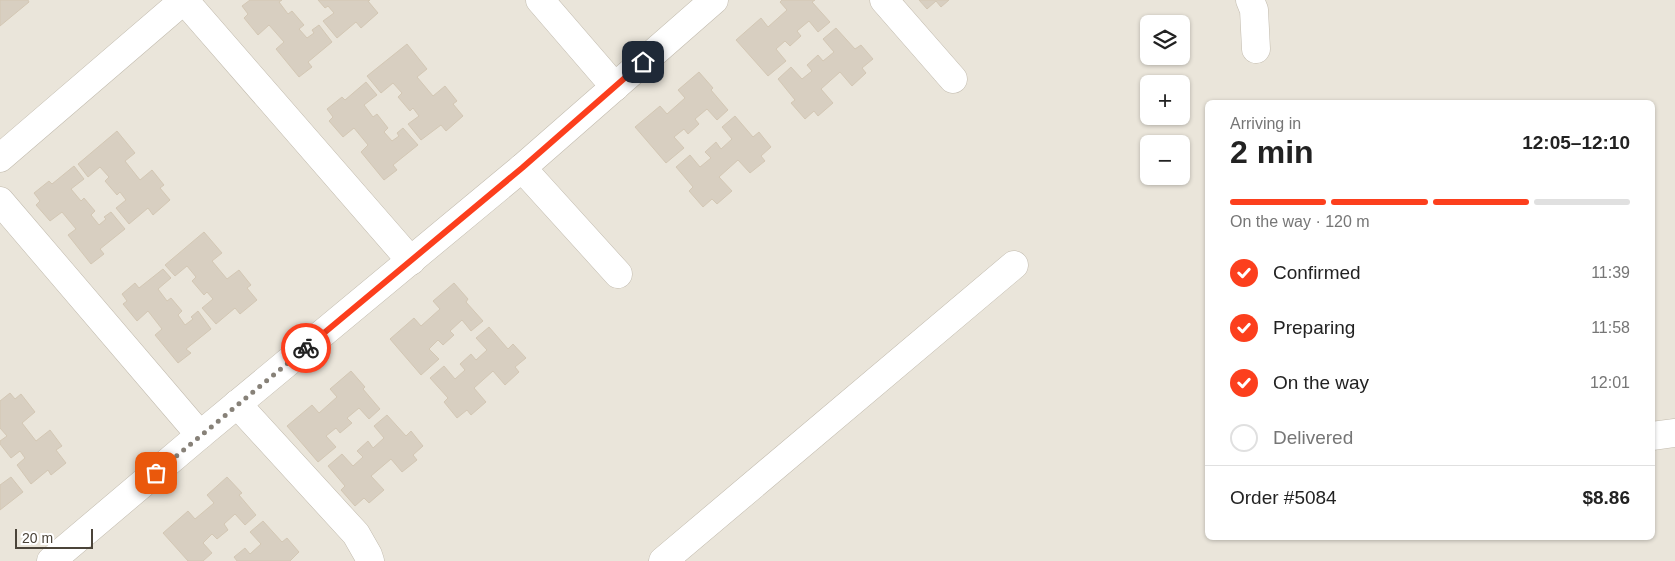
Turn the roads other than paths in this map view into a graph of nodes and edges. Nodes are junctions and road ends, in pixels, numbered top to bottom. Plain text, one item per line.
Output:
1 (184, 0) edge
2 (540, 0) edge
3 (714, 0) edge
4 (884, 0) edge
5 (1250, 0) edge
6 (1256, 49) dead end
7 (954, 79) dead end
8 (615, 86) junction
9 (0, 158) edge
10 (522, 168) junction
11 (0, 201) edge
12 (411, 261) junction
13 (1014, 265) dead end
14 (618, 274) dead end
15 (238, 404) junction
16 (1675, 433) edge
17 (200, 435) junction
18 (1655, 436) edge
19 (51, 561) edge
20 (370, 561) edge
21 (663, 561) edge

1 - 9 street
1 - 12 street
2 - 8 street
3 - 8 street
4 - 7 street
5 - 6 street
8 - 10 street
10 - 12 street
10 - 14 street
11 - 17 street
12 - 15 street
13 - 21 street
15 - 17 street
15 - 20 street
16 - 18 street
17 - 19 street

